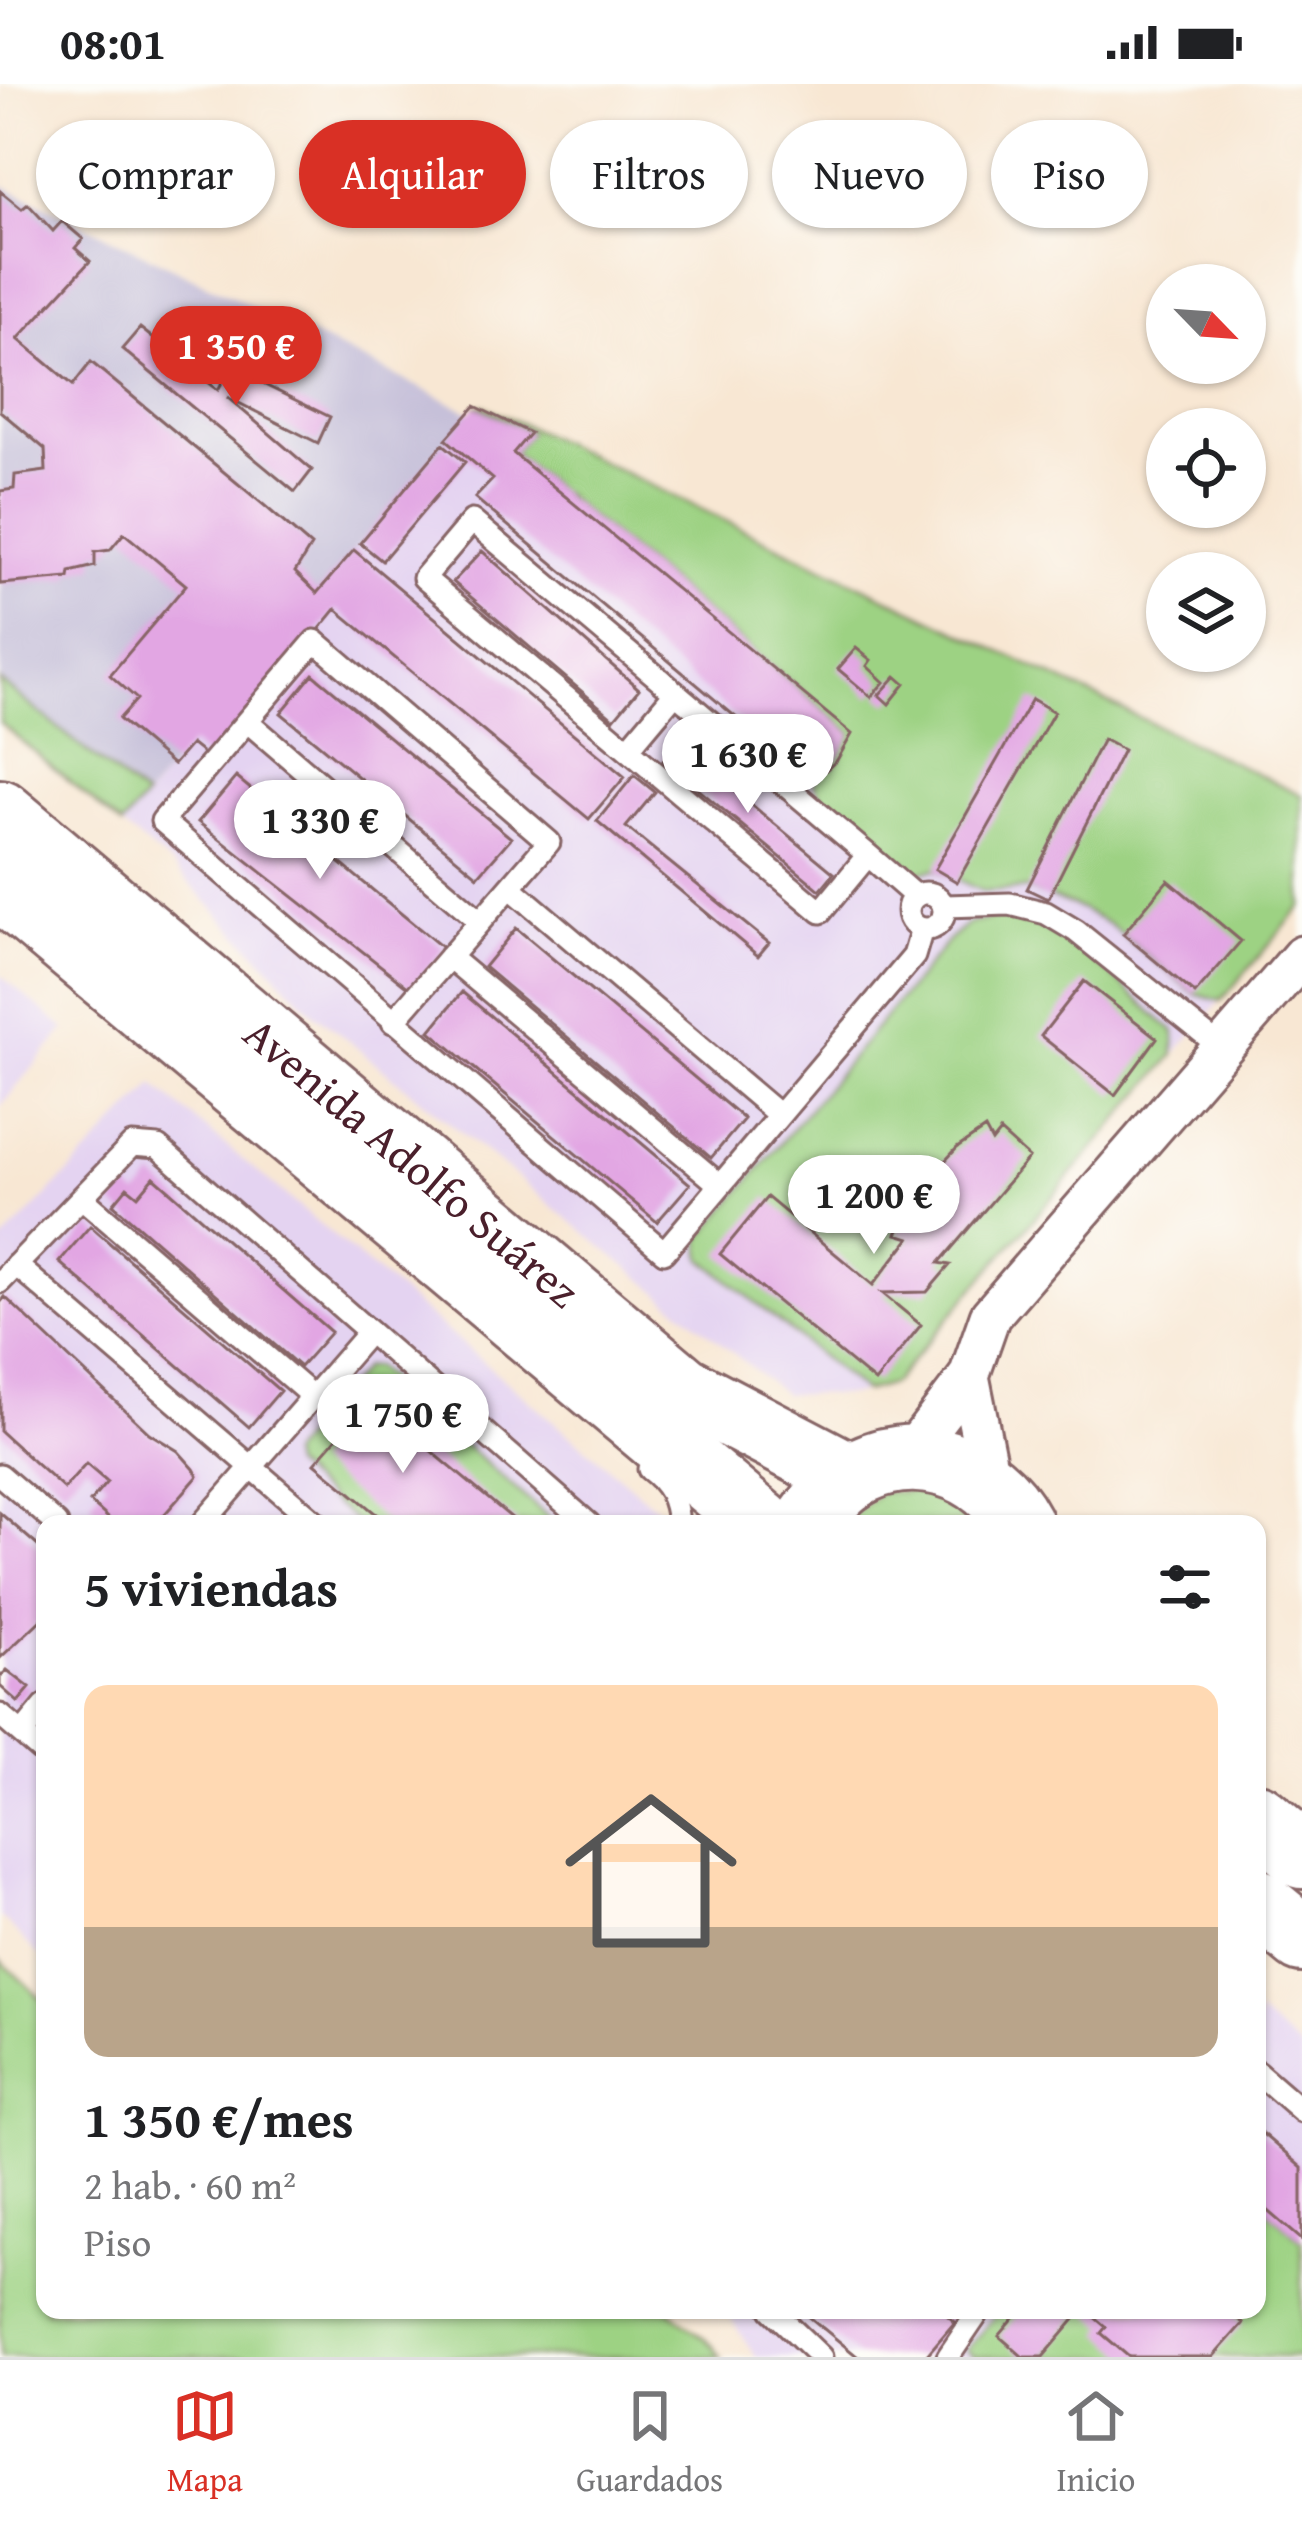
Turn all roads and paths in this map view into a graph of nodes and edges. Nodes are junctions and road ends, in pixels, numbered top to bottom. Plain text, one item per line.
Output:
1 (675, 693) junction
2 (247, 721) junction
3 (628, 749) junction
4 (0, 813) edge
5 (868, 855) junction
6 (0, 886) edge
7 (510, 887) junction
8 (915, 896) junction
9 (945, 906) junction
10 (480, 921) junction
11 (922, 929) junction
12 (1302, 956) edge
13 (449, 957) junction
14 (393, 1022) junction
15 (1223, 1049) junction
16 (239, 1086) junction
17 (779, 1115) junction
18 (720, 1185) junction
19 (82, 1198) junction
20 (359, 1217) dead end
21 (8, 1274) edge
22 (369, 1332) junction
23 (969, 1376) junction
24 (313, 1397) junction
25 (629, 1454) dead end
26 (252, 1467) junction
27 (0, 1475) edge
28 (855, 1486) edge
29 (1005, 1505) edge
30 (47, 1515) edge
31 (210, 1515) edge
32 (308, 1515) edge
33 (579, 1515) edge
34 (677, 1515) edge
35 (750, 1515) edge
36 (0, 1715) edge
37 (36, 1717) edge
38 (22, 1734) junction
39 (36, 1746) edge
40 (1266, 1825) edge
41 (1302, 1855) edge
42 (1266, 1909) edge
43 (1302, 1939) edge
44 (1266, 2080) edge
45 (1302, 2111) edge
46 (781, 2319) edge
47 (973, 2319) edge
48 (951, 2354) edge
49 (821, 2357) edge

1 - 3 lane
1 - 3 lane
1 - 5 lane
2 - 7 lane
2 - 10 lane
2 - 14 lane
3 - 5 lane
4 - 28 highway, Avenida Adolfo Suárez
5 - 8 lane
6 - 16 highway, Avenida Adolfo Suárez
7 - 10 lane
7 - 17 lane
8 - 9 lane
8 - 11 lane
9 - 11 lane
9 - 15 lane
10 - 13 lane
11 - 17 lane
12 - 15 street
13 - 14 lane
13 - 18 lane
14 - 18 lane
15 - 23 street
16 - 20 lane
16 - 35 highway, Avenida Adolfo Suárez
17 - 18 lane
19 - 21 lane
19 - 22 lane
19 - 24 lane
21 - 26 lane
22 - 24 lane
22 - 33 lane
23 - 28 street
23 - 29 street
24 - 26 lane
25 - 34 lane
26 - 31 lane
26 - 32 lane
27 - 30 lane
28 - 29 highway, Avenida Adolfo Suárez
36 - 38 lane
37 - 38 lane
38 - 39 lane
40 - 41 highway
42 - 43 highway
44 - 45 lane
46 - 49 lane
47 - 48 lane

